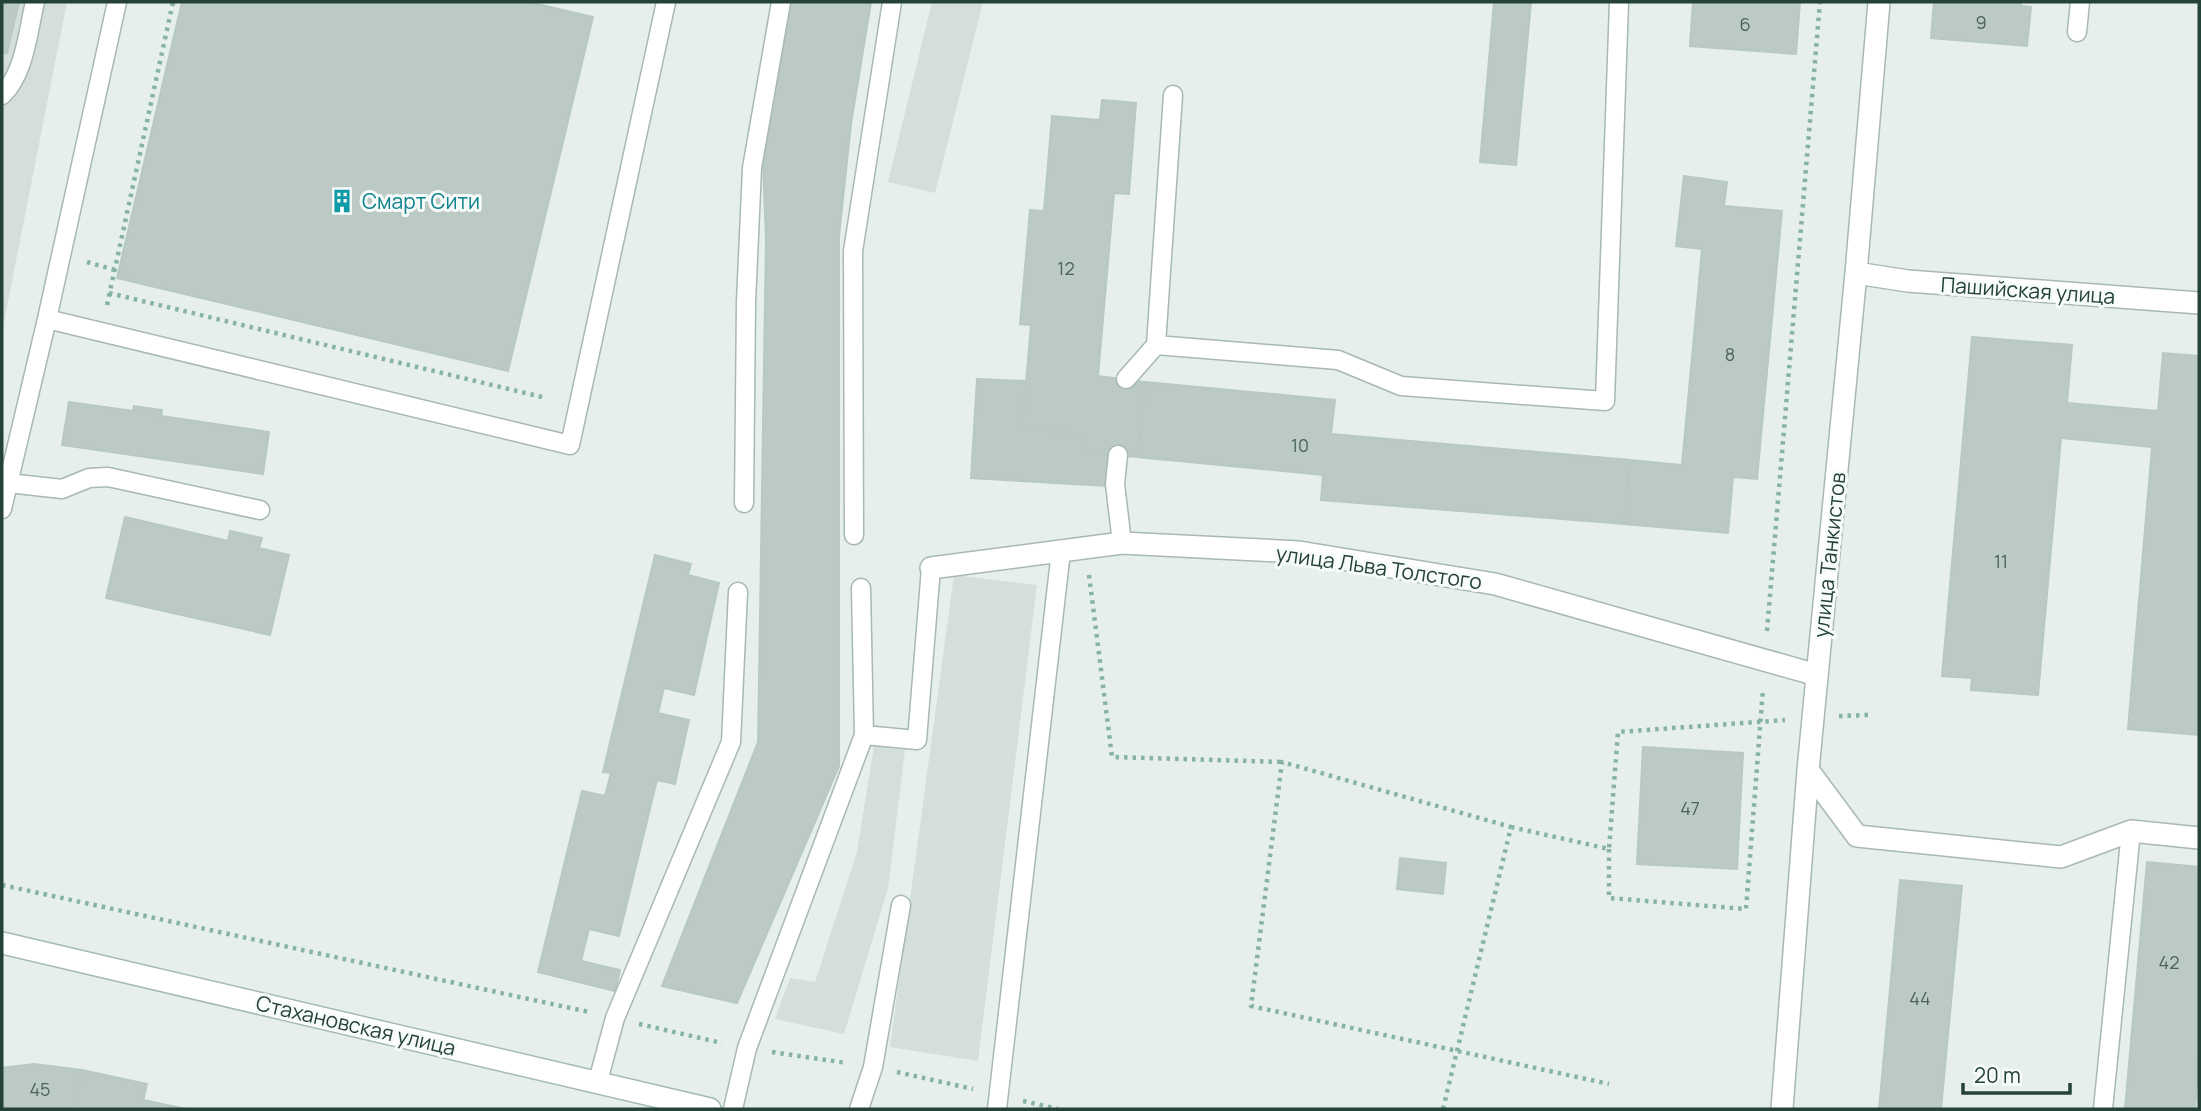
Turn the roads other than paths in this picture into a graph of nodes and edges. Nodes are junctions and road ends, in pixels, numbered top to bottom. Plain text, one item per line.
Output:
1 (35, 2) edge
2 (117, 2) edge
3 (666, 2) edge
4 (781, 2) edge
5 (892, 2) edge
6 (1619, 2) edge
7 (1879, 2) edge
8 (2080, 2) edge
9 (2077, 32) dead end
10 (2, 95) edge
11 (1173, 95) dead end
12 (1856, 273) junction
13 (2199, 303) edge
14 (47, 320) junction
15 (1156, 345) junction
16 (1126, 379) dead end
17 (1118, 455) dead end
18 (8, 483) junction
19 (744, 503) dead end
20 (2, 509) edge
21 (260, 510) dead end
22 (854, 535) dead end
23 (1122, 543) junction
24 (1061, 551) junction
25 (931, 568) joint
26 (861, 588) dead end
27 (738, 592) dead end
28 (1817, 675) junction
29 (864, 735) junction
30 (1808, 770) junction
31 (2131, 831) junction
32 (2199, 838) edge
33 (901, 905) dead end
34 (2, 943) edge
35 (598, 1081) junction
36 (644, 1102) edge
37 (998, 1102) edge
38 (710, 1109) edge
39 (733, 1109) edge
40 (859, 1109) edge
41 (1782, 1109) edge
42 (2102, 1109) edge

1 - 10 lane
2 - 14 lane
3 - 14 lane
4 - 19 lane
5 - 22 lane
6 - 15 lane
7 - 12 street, улица Танкистов
8 - 9 lane
11 - 15 lane
12 - 13 street, Пашийская улица
12 - 28 street, улица Танкистов
14 - 18 lane
15 - 16 lane
17 - 23 lane
18 - 20 lane
18 - 21 lane
23 - 24 street, улица Льва Толстого
23 - 28 street, улица Льва Толстого
24 - 25 street, улица Льва Толстого
24 - 37 lane
25 - 29 lane
26 - 29 lane
27 - 35 lane
28 - 30 street, улица Танкистов
29 - 39 lane
30 - 31 street
30 - 41 street, улица Танкистов
31 - 32 street
31 - 42 lane
33 - 40 lane
34 - 35 street, Стахановская улица
35 - 36 street, Стахановская улица
36 - 38 street, Стахановская улица

